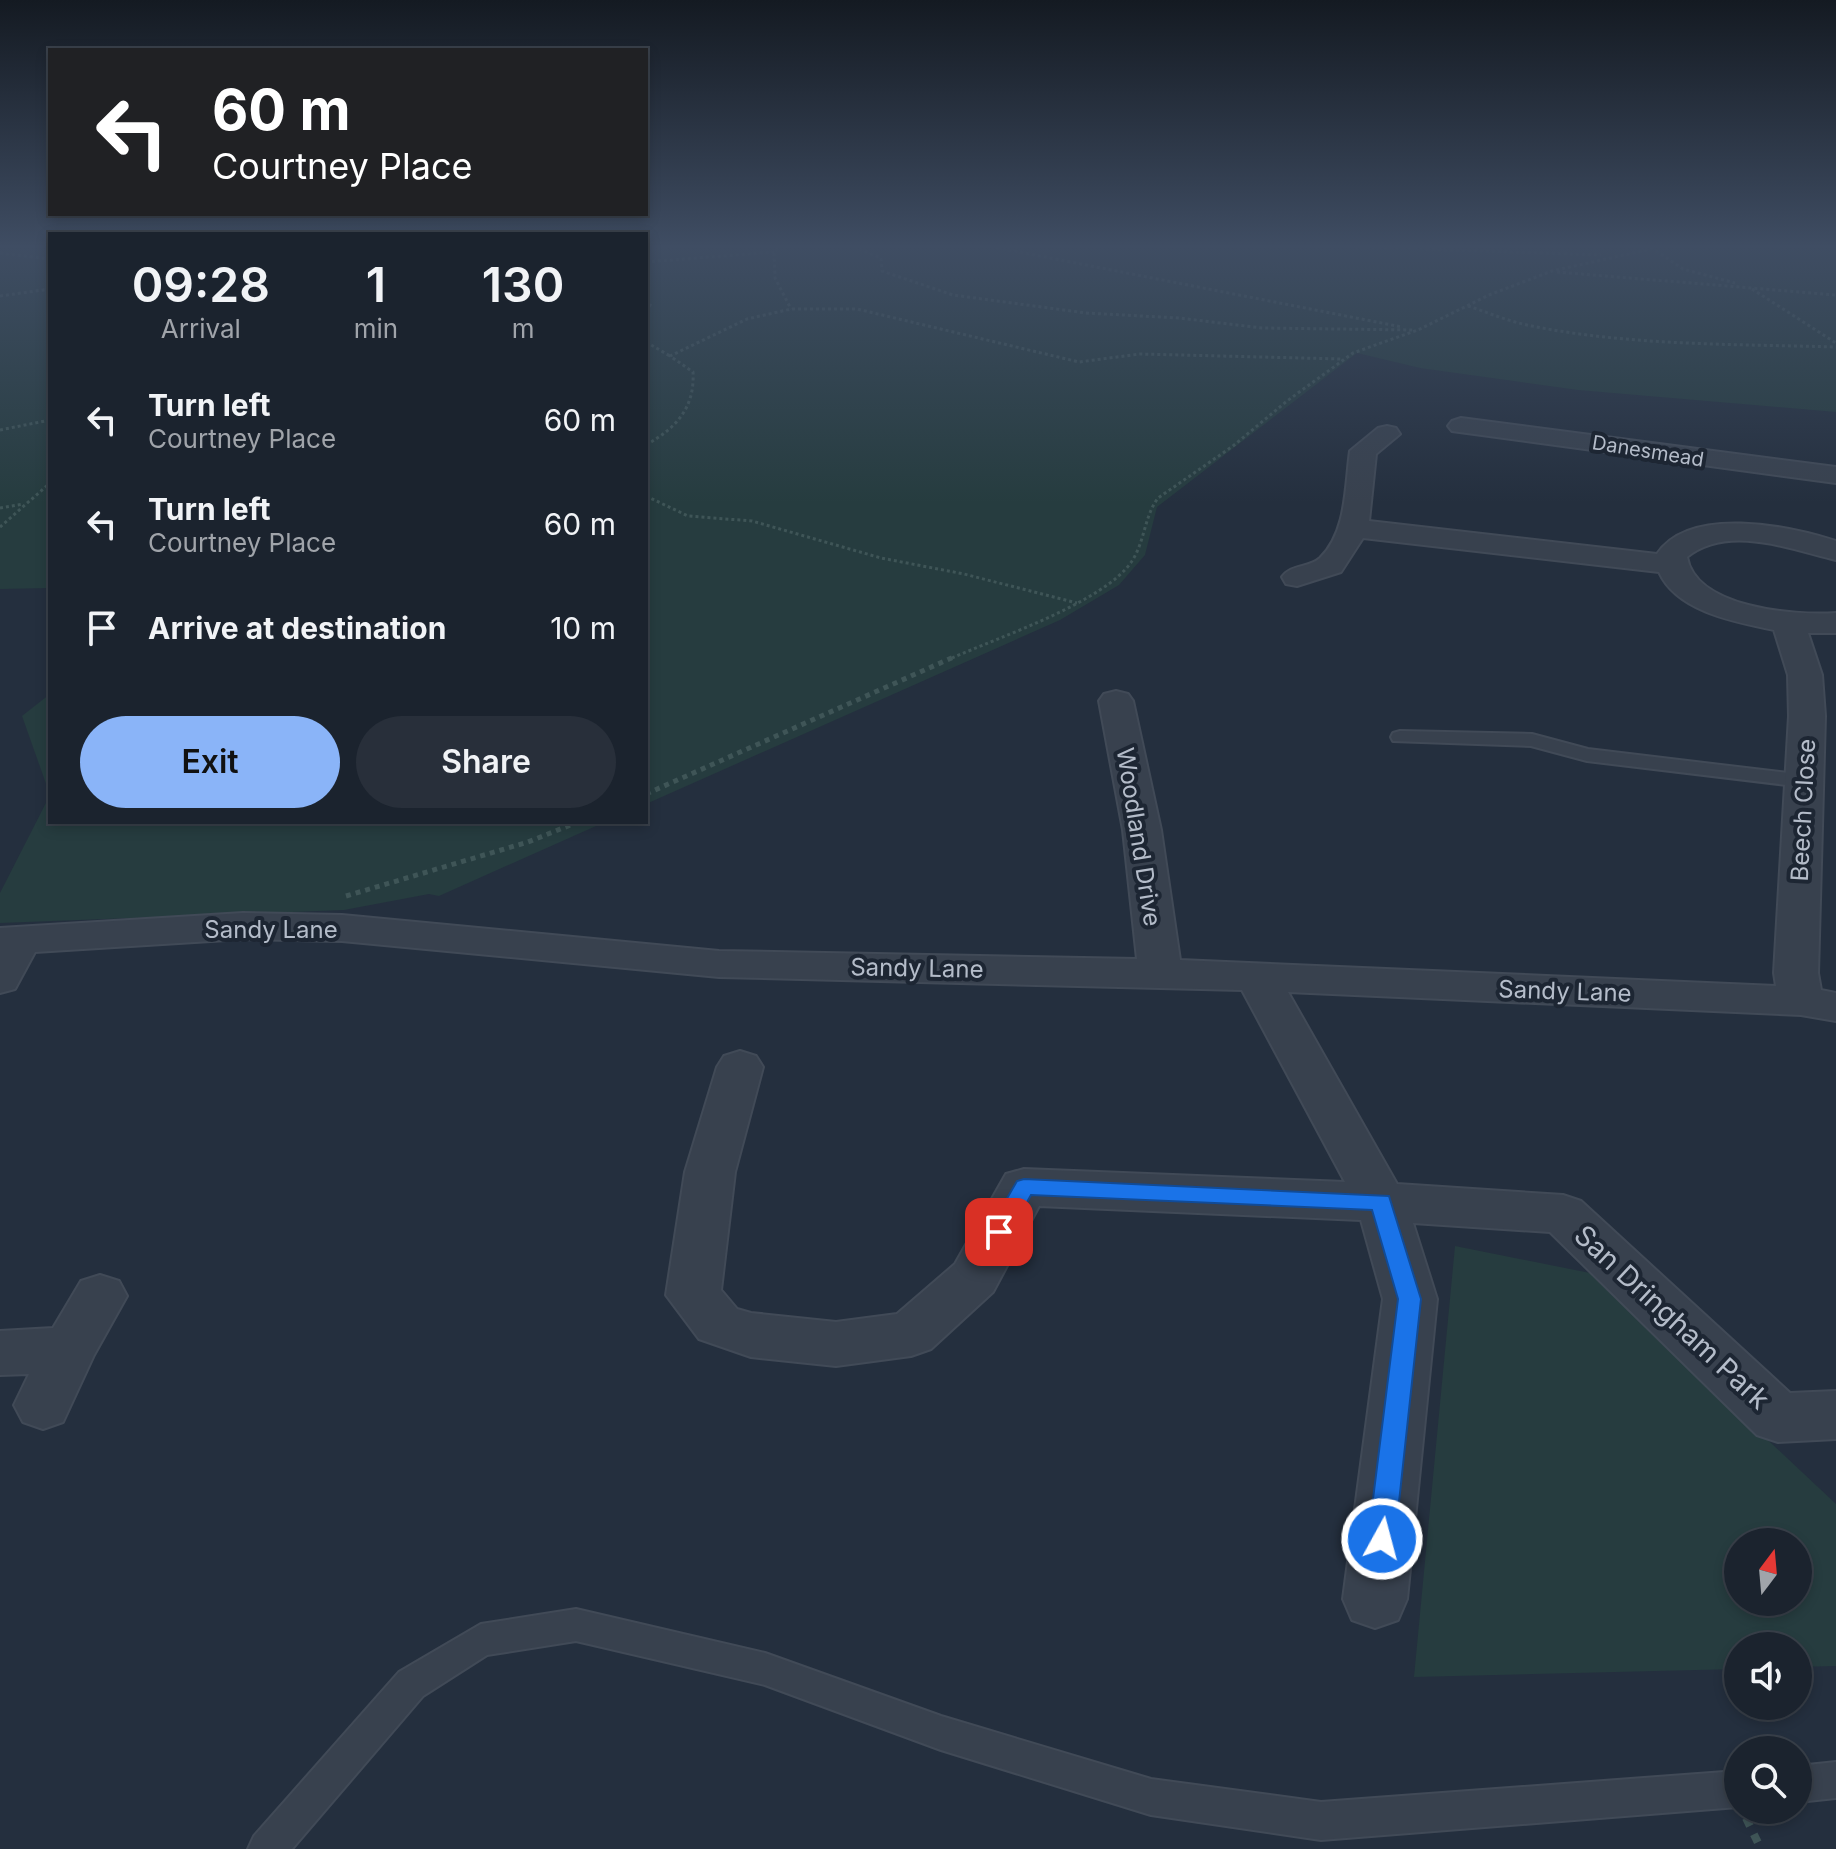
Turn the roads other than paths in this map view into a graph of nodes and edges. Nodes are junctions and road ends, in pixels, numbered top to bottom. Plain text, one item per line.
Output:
1 (1461, 426) dead end
2 (1387, 434) dead end
3 (1836, 475) edge
4 (1765, 500) junction
5 (1354, 528) junction
6 (1836, 551) edge
7 (1673, 565) junction
8 (1297, 577) dead end
9 (1788, 622) junction
10 (1836, 623) edge
11 (1116, 701) dead end
12 (1400, 737) dead end
13 (1804, 781) junction
14 (9, 940) edge
15 (1160, 973) junction
16 (1257, 977) junction
17 (0, 979) edge
18 (1818, 1004) edge
19 (740, 1067) dead end
20 (1381, 1202) junction
21 (100, 1296) dead end
22 (69, 1349) junction
23 (0, 1353) edge
24 (43, 1405) dead end
25 (1836, 1415) edge
26 (1375, 1599) dead end
27 (1836, 1780) edge
28 (1812, 1783) edge
29 (1724, 1790) edge
30 (267, 1849) edge

1 - 4 street, Danesmead
2 - 5 street
3 - 4 street, Danesmead
4 - 6 street
4 - 7 street
5 - 7 street
5 - 8 street
7 - 9 street
9 - 10 street
9 - 13 street, Beech Close
11 - 15 street, Woodland Drive
12 - 13 lane
13 - 18 street, Beech Close
14 - 15 street, Sandy Lane
14 - 17 street
15 - 16 street, Sandy Lane
16 - 18 street, Sandy Lane
16 - 20 street
19 - 20 street, San Dringham Park
20 - 25 street, San Dringham Park
20 - 26 street
21 - 22 street
22 - 23 street
22 - 24 street
27 - 28 lane
29 - 30 lane

